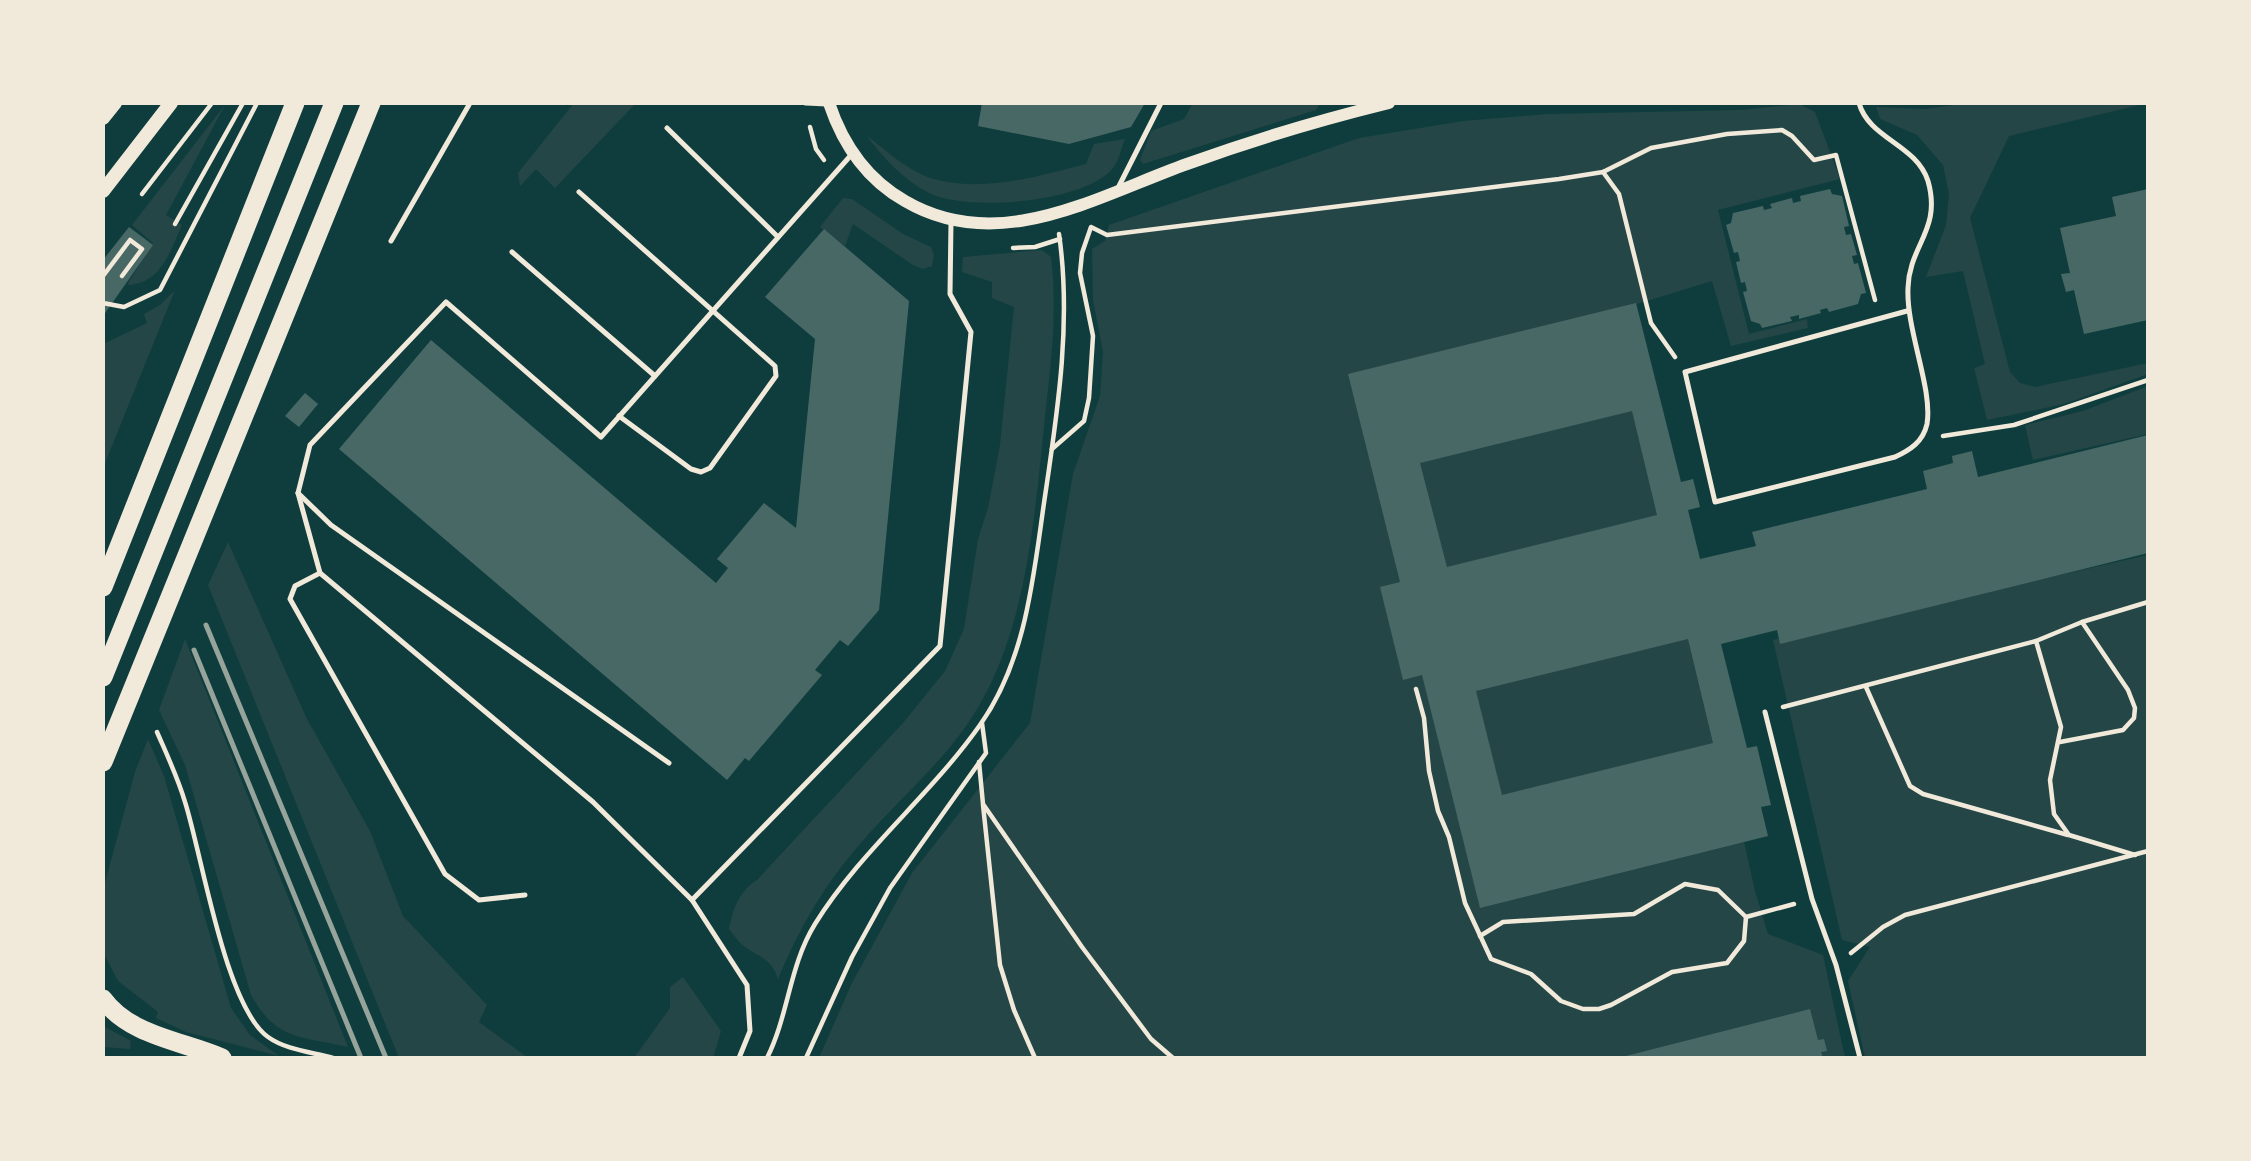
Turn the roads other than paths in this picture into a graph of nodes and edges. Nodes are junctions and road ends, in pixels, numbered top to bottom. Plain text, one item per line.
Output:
1 (115, 103) edge
2 (171, 103) edge
3 (295, 103) edge
4 (334, 103) edge
5 (371, 103) edge
6 (470, 103) edge
7 (806, 103) edge
8 (1161, 103) edge
9 (1389, 103) edge
10 (1859, 103) edge
11 (829, 104) edge
12 (103, 118) edge
13 (667, 128) dead end
14 (852, 154) junction
15 (103, 191) edge
16 (1117, 191) junction
17 (579, 192) dead end
18 (951, 222) junction
19 (778, 237) junction
20 (391, 241) dead end
21 (512, 252) dead end
22 (714, 310) junction
23 (1907, 311) junction
24 (655, 376) junction
25 (619, 416) junction
26 (298, 493) junction
27 (320, 573) junction
28 (103, 587) edge
29 (103, 677) edge
30 (1765, 712) road end
31 (103, 762) edge
32 (669, 762) dead end
33 (524, 895) dead end
34 (692, 900) junction
35 (103, 999) edge
36 (222, 1058) edge
37 (740, 1058) edge
38 (1860, 1058) edge

1 - 12 main road
2 - 15 main road
3 - 28 highway
4 - 29 highway
5 - 31 highway
6 - 20 lane
7 - 11 lane
8 - 16 lane
9 - 16 street
10 - 23 lane
11 - 14 street
13 - 19 lane
14 - 18 street
14 - 19 lane
16 - 18 street
17 - 22 lane
18 - 34 lane
19 - 22 lane
21 - 24 lane
22 - 24 lane
22 - 25 lane
23 - 23 lane
24 - 25 lane
25 - 26 lane
26 - 27 lane
26 - 32 lane
27 - 33 lane
27 - 34 lane
30 - 38 lane
34 - 37 lane
35 - 36 highway

